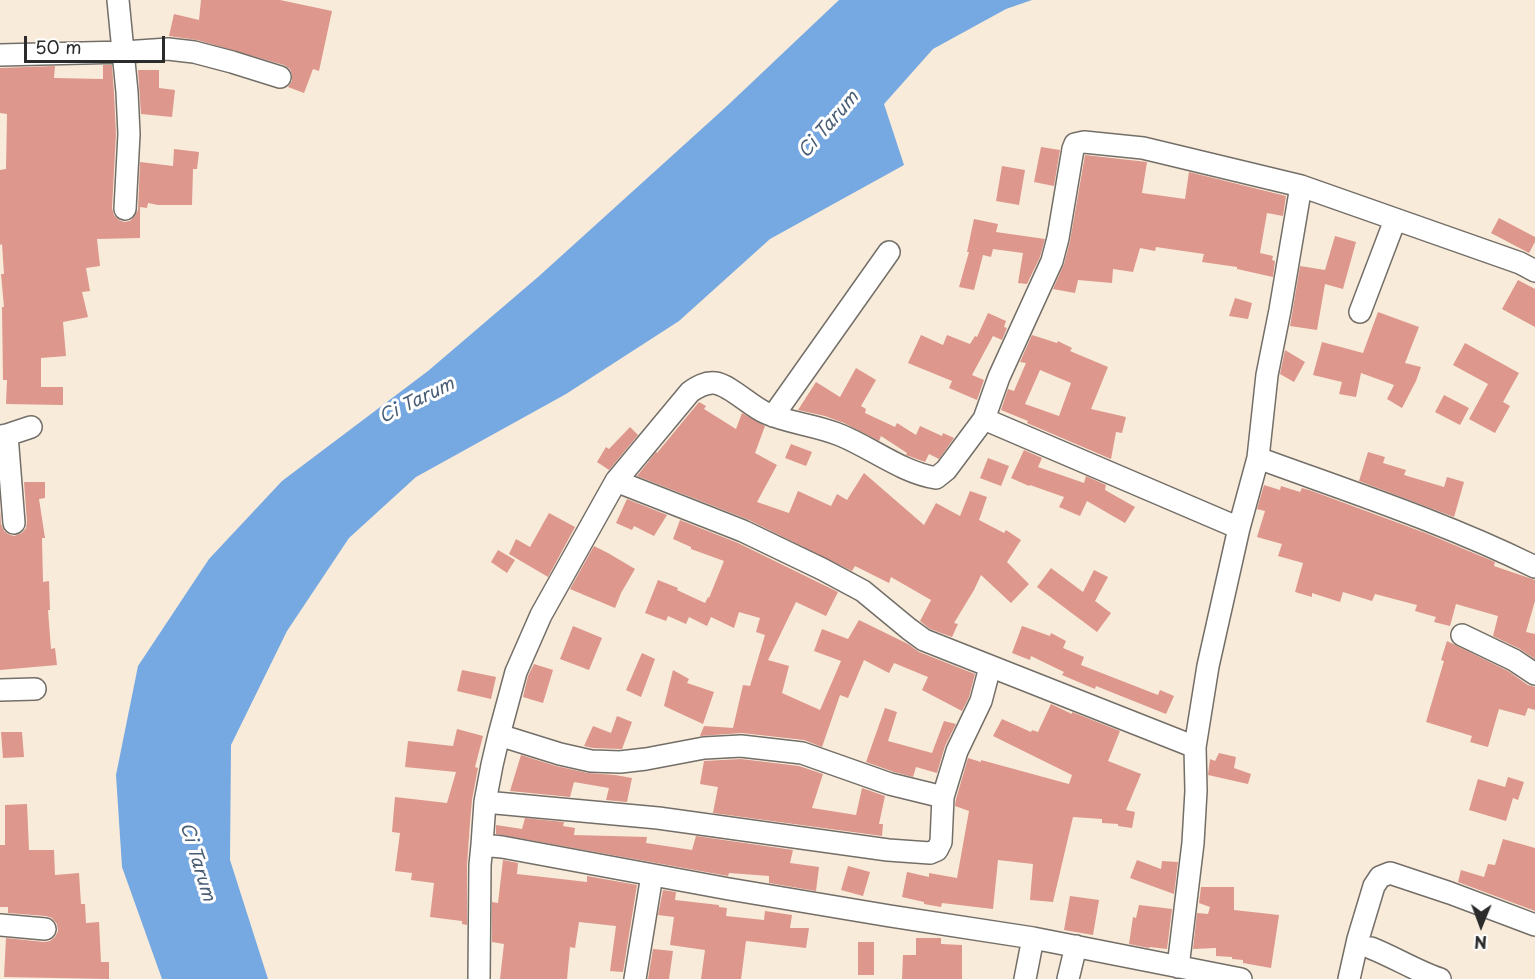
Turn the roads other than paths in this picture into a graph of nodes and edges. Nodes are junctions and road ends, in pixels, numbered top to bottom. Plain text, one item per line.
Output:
1 (118, 0) edge
2 (123, 52) junction
3 (0, 55) edge
4 (280, 77) dead end
5 (1301, 186) junction
6 (125, 209) dead end
7 (1395, 220) junction
8 (889, 252) dead end
9 (1535, 271) edge
10 (1360, 312) dead end
11 (773, 416) junction
12 (984, 419) junction
13 (31, 427) dead end
14 (4, 435) edge
15 (1258, 458) junction
16 (616, 481) junction
17 (14, 523) dead end
18 (1239, 528) junction
19 (1535, 567) edge
20 (1462, 635) dead end
21 (990, 667) junction
22 (1535, 674) edge
23 (35, 689) dead end
24 (0, 690) edge
25 (499, 735) junction
26 (1195, 747) junction
27 (943, 797) junction
28 (485, 802) junction
29 (482, 845) junction
30 (652, 875) junction
31 (1535, 925) edge
32 (0, 926) edge
33 (45, 929) dead end
34 (1033, 938) junction
35 (1076, 946) junction
36 (1371, 948) dead end
37 (1178, 968) junction
38 (1429, 977) edge
39 (479, 979) edge
40 (635, 979) edge
41 (1025, 979) edge
42 (1068, 979) edge
43 (1241, 979) edge
44 (1349, 979) edge

1 - 2 street
2 - 3 street
2 - 4 street
2 - 6 street
5 - 7 street
5 - 12 street
5 - 15 street
7 - 9 street
7 - 10 street
8 - 11 street
11 - 12 street
11 - 16 street
12 - 18 street
13 - 14 street
14 - 17 street
15 - 18 street
15 - 19 street
16 - 21 street
16 - 25 street
18 - 26 street
20 - 22 street
21 - 26 street
21 - 27 street
23 - 24 street
25 - 27 street
25 - 28 street
26 - 37 street
27 - 28 street
28 - 29 street
29 - 30 street
29 - 39 street
30 - 34 street
30 - 40 street
31 - 44 street
32 - 33 street
34 - 35 street
34 - 41 street
35 - 37 street
35 - 42 street
36 - 38 street
37 - 43 street

